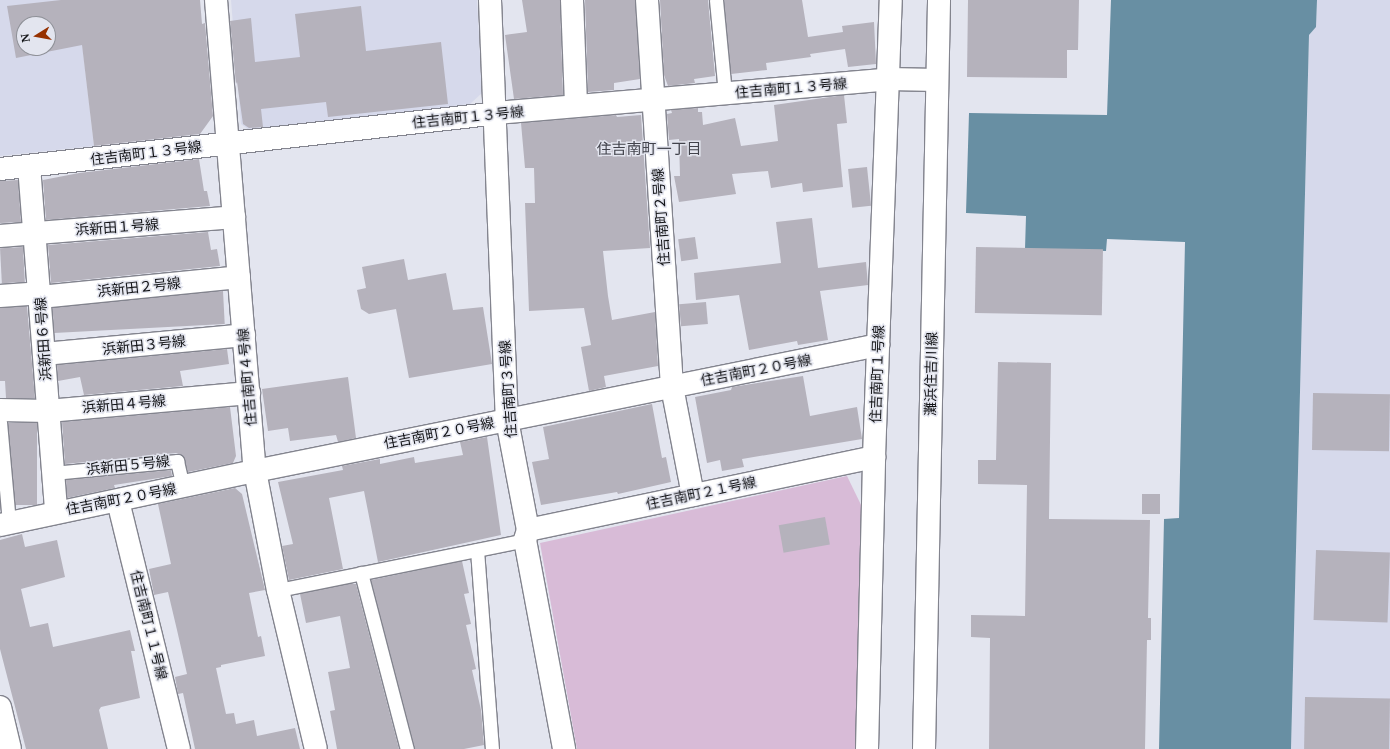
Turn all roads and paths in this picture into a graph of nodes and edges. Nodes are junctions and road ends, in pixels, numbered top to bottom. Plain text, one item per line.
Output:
1 (216, 0) edge
2 (490, 0) edge
3 (572, 0) edge
4 (647, 0) edge
5 (716, 0) edge
6 (891, 0) edge
7 (939, 0) edge
8 (889, 79) junction
9 (937, 80) junction
10 (725, 93) junction
11 (654, 99) junction
12 (576, 106) junction
13 (496, 113) junction
14 (228, 143) junction
15 (29, 166) junction
16 (0, 169) edge
17 (234, 218) junction
18 (34, 233) junction
19 (0, 236) edge
20 (239, 277) junction
21 (39, 295) junction
22 (0, 296) edge
23 (244, 335) junction
24 (878, 345) junction
25 (44, 354) junction
26 (672, 387) junction
27 (249, 393) junction
28 (0, 410) edge
29 (48, 411) junction
30 (507, 420) junction
31 (0, 422) edge
32 (874, 458) junction
33 (255, 471) junction
34 (53, 473) junction
35 (183, 487) junction
36 (693, 495) junction
37 (118, 501) junction
38 (56, 512) junction
39 (4, 524) edge
40 (526, 535) junction
41 (477, 550) junction
42 (362, 573) junction
43 (278, 590) junction
44 (0, 707) edge
45 (10, 749) edge
46 (179, 749) edge
47 (316, 749) edge
48 (407, 749) edge
49 (492, 749) edge
50 (564, 749) edge
51 (866, 749) edge
52 (924, 749) edge

1 - 14 street, 住吉南町４号線
2 - 13 street, 住吉南町３号線
3 - 12 street
4 - 11 street, 住吉南町２号線
5 - 10 lane
6 - 8 street, 住吉南町１号線
7 - 9 street, 灘浜住吉川線
8 - 9 street, 住吉南町１３号線
8 - 10 street, 住吉南町１３号線
8 - 24 street, 住吉南町１号線
9 - 52 street, 灘浜住吉川線
10 - 11 street, 住吉南町１３号線
11 - 12 street, 住吉南町１３号線
11 - 26 street, 住吉南町２号線
12 - 13 street, 住吉南町１３号線
13 - 14 street, 住吉南町１３号線
13 - 30 street, 住吉南町３号線
14 - 15 street, 住吉南町１３号線
14 - 17 street, 住吉南町４号線
15 - 16 street, 住吉南町１３号線
15 - 18 street, 浜新田６号線
17 - 18 street, 浜新田１号線
17 - 20 street, 住吉南町４号線
18 - 19 street, 浜新田１号線
18 - 21 street, 浜新田６号線
20 - 21 street, 浜新田２号線
20 - 23 street, 住吉南町４号線
21 - 22 street, 浜新田２号線
21 - 25 street, 浜新田６号線
23 - 25 street, 浜新田３号線
23 - 27 street, 住吉南町４号線
24 - 26 street, 住吉南町２０号線
24 - 32 street, 住吉南町１号線
25 - 29 street, 浜新田６号線
26 - 30 street, 住吉南町２０号線
26 - 36 street, 住吉南町２号線
27 - 29 street, 浜新田４号線
27 - 33 street, 住吉南町４号線
28 - 29 street, 浜新田４号線
29 - 34 street, 浜新田６号線
30 - 33 street, 住吉南町２０号線
30 - 40 street, 住吉南町３号線
31 - 39 lane
32 - 36 street, 住吉南町２１号線
32 - 51 street, 住吉南町１号線
33 - 35 street, 住吉南町２０号線
33 - 43 street, 住吉南町４号線
34 - 35 lane, 浜新田５号線
34 - 38 street, 浜新田６号線
35 - 37 street, 住吉南町２０号線
36 - 40 street, 住吉南町２１号線
37 - 38 street, 住吉南町２０号線
37 - 46 street, 住吉南町１１号線
38 - 39 street, 住吉南町２０号線
40 - 41 lane
40 - 50 street, 住吉南町３号線
41 - 42 lane
41 - 49 lane
42 - 43 lane
42 - 48 lane
43 - 47 street, 住吉南町４号線
44 - 45 street

